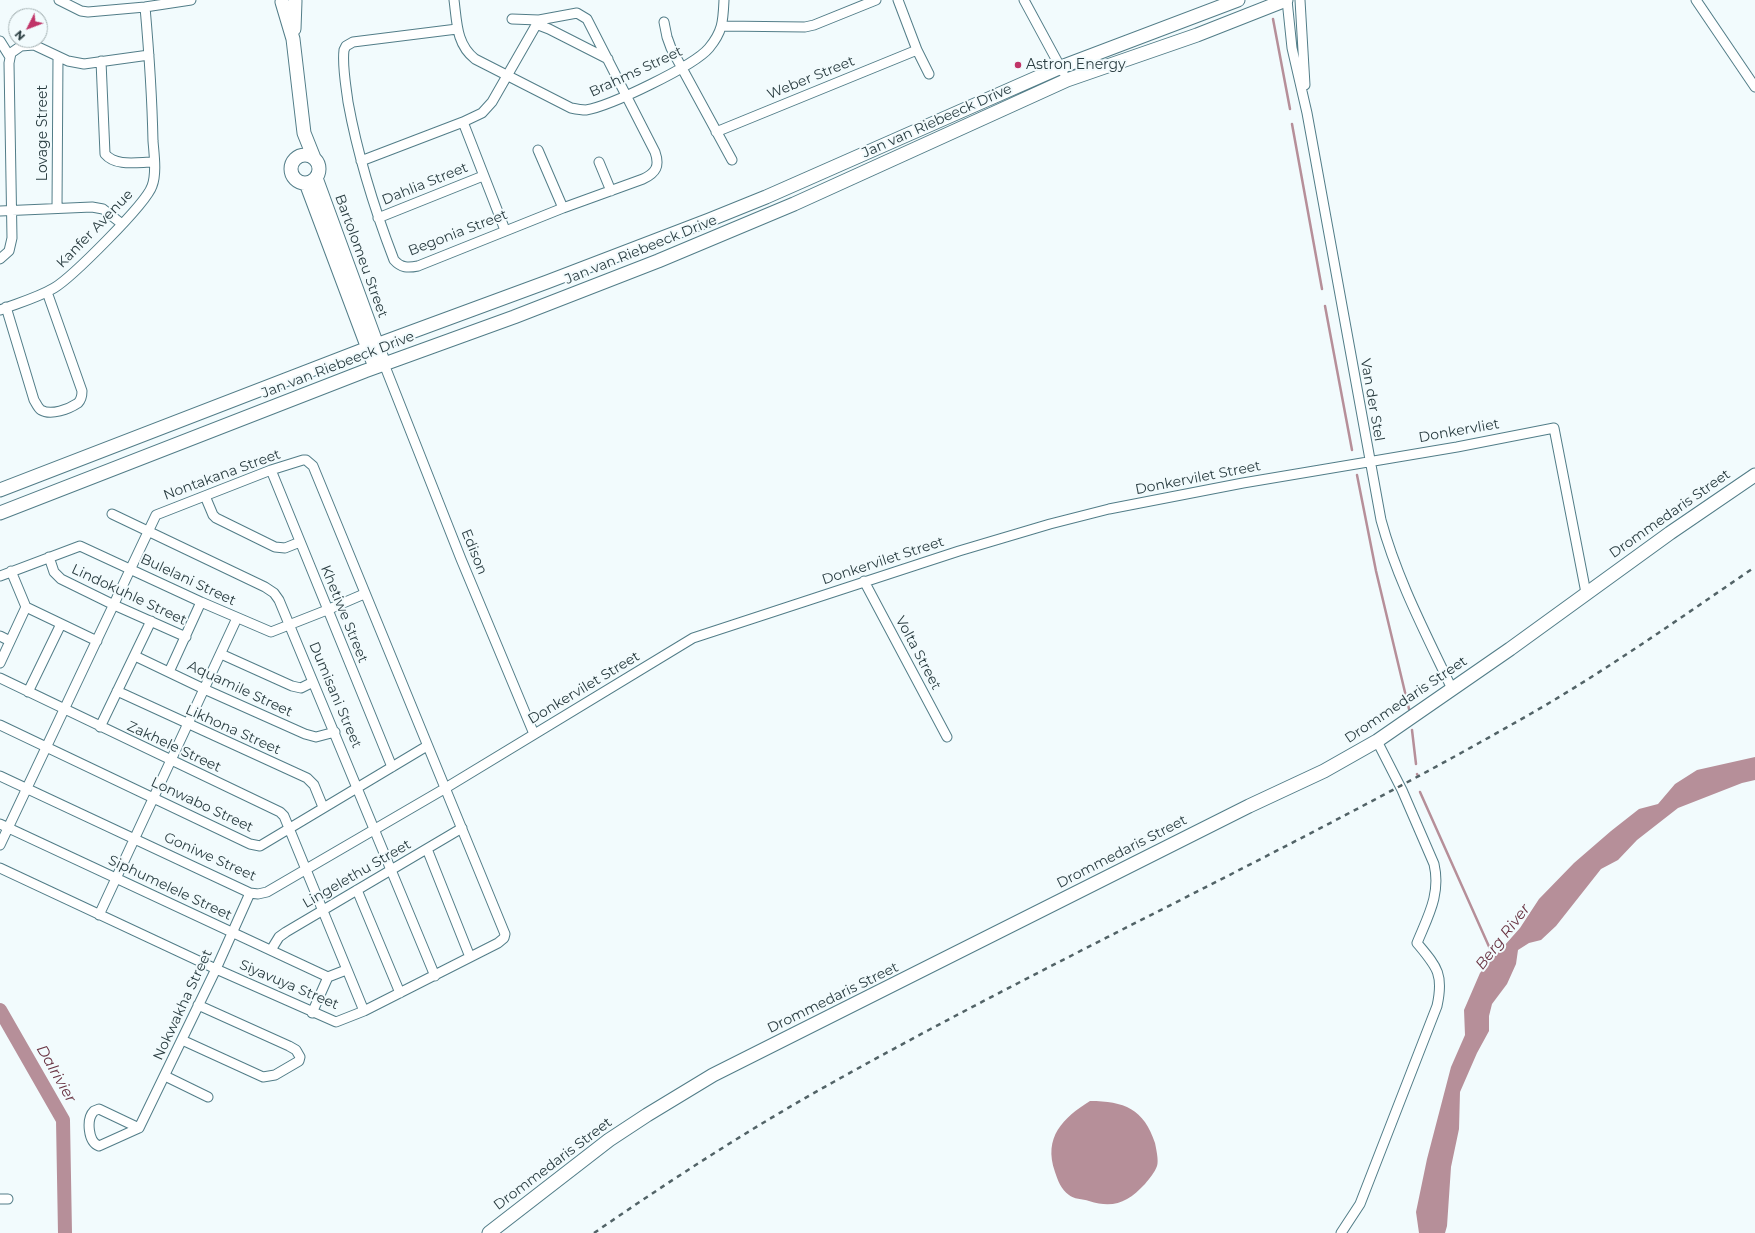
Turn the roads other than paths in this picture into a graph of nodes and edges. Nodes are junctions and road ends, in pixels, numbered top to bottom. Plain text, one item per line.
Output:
1 (59, 0) edge
2 (191, 0) edge
3 (296, 0) edge
4 (454, 0) edge
5 (724, 0) edge
6 (876, 0) edge
7 (898, 0) edge
8 (1024, 0) edge
9 (1238, 0) edge
10 (1286, 0) edge
11 (1300, 0) edge
12 (1696, 0) edge
13 (280, 1) edge
14 (145, 7) junction
15 (512, 19) dead end
16 (537, 22) junction
17 (664, 22) dead end
18 (723, 26) junction
19 (457, 29) junction
20 (293, 39) junction
21 (0, 41) edge
22 (917, 50) junction
23 (10, 55) junction
24 (149, 55) junction
25 (58, 57) junction
26 (608, 59) junction
27 (101, 61) junction
28 (1061, 67) junction
29 (682, 68) junction
30 (929, 74) dead end
31 (508, 75) junction
32 (1067, 80) junction
33 (1755, 87) edge
34 (626, 95) junction
35 (1305, 102) junction
36 (463, 122) junction
37 (716, 132) junction
38 (304, 134) junction
39 (538, 150) dead end
40 (314, 158) junction
41 (294, 160) junction
42 (732, 160) dead end
43 (361, 161) junction
44 (154, 162) junction
45 (599, 162) dead end
46 (483, 176) junction
47 (311, 180) junction
48 (611, 191) junction
49 (57, 208) junction
50 (563, 208) junction
51 (0, 211) edge
52 (11, 211) junction
53 (378, 218) junction
54 (122, 224) junction
55 (506, 230) junction
56 (0, 259) edge
57 (47, 292) junction
58 (3, 308) edge
59 (372, 346) junction
60 (380, 365) junction
61 (1369, 461) junction
62 (271, 470) junction
63 (1755, 475) edge
64 (0, 490) edge
65 (205, 496) junction
66 (0, 513) edge
67 (112, 514) dead end
68 (147, 532) junction
69 (300, 542) junction
70 (49, 557) junction
71 (131, 570) junction
72 (11, 571) junction
73 (0, 576) edge
74 (864, 581) junction
75 (1586, 593) junction
76 (364, 594) junction
77 (202, 602) junction
78 (114, 605) junction
79 (26, 607) junction
80 (327, 610) junction
81 (237, 618) junction
82 (151, 621) junction
83 (61, 624) junction
84 (291, 625) junction
85 (0, 636) edge
86 (186, 637) junction
87 (10, 641) junction
88 (97, 641) junction
89 (221, 654) junction
90 (135, 656) junction
91 (0, 663) edge
92 (169, 672) junction
93 (0, 678) edge
94 (313, 682) junction
95 (204, 689) junction
96 (1452, 690) junction
97 (28, 692) junction
98 (117, 692) junction
99 (64, 710) junction
100 (0, 725) edge
101 (188, 725) junction
102 (100, 727) junction
103 (335, 732) junction
104 (534, 734) junction
105 (947, 737) dead end
106 (1377, 741) junction
107 (427, 746) junction
108 (46, 747) junction
109 (171, 761) junction
110 (392, 767) junction
111 (0, 776) edge
112 (358, 787) junction
113 (27, 789) junction
114 (444, 789) junction
115 (153, 798) junction
116 (323, 807) junction
117 (4, 826) edge
118 (375, 828) junction
119 (462, 828) junction
120 (288, 829) junction
121 (134, 838) junction
122 (0, 846) edge
123 (426, 849) junction
124 (0, 868) edge
125 (392, 869) junction
126 (305, 870) junction
127 (116, 879) junction
128 (357, 890) junction
129 (250, 893) junction
130 (322, 910) junction
131 (99, 915) junction
132 (233, 933) junction
133 (271, 950) junction
134 (470, 957) junction
135 (216, 969) junction
136 (346, 970) junction
137 (435, 976) junction
138 (328, 977) junction
139 (400, 993) junction
140 (198, 1006) junction
141 (364, 1011) junction
142 (312, 1013) junction
143 (182, 1040) junction
144 (165, 1076) junction
145 (208, 1097) dead end
146 (139, 1128) junction
147 (489, 1233) edge
148 (1341, 1233) edge

1 - 14 street
2 - 14 street
3 - 13 main road
3 - 20 main road
4 - 19 street, Brahms Street
5 - 18 street
6 - 18 street
7 - 22 street
8 - 28 street
9 - 28 main road, Jan van Riebeeck Drive
10 - 32 main road, Jan van Riebeeck Drive
10 - 35 street, Van der Stel
11 - 35 street, Van der Stel
12 - 33 street
13 - 20 main road
14 - 24 street, Kanfer Avenue
15 - 16 street
16 - 26 street
16 - 26 street
16 - 31 street
17 - 29 street
18 - 29 street, Brahms Street
19 - 31 street, Brahms Street
19 - 43 street, Begonia Street
20 - 38 main road, Bartolomeu Street
21 - 23 street
22 - 30 street
22 - 37 street, Weber Street
23 - 25 street
23 - 52 street
24 - 27 street
24 - 44 street, Kanfer Avenue
25 - 27 street
25 - 49 street, Lovage Street
26 - 34 street
27 - 44 street
28 - 32 street
28 - 59 main road, Jan van Riebeeck Drive
29 - 34 street, Brahms Street
29 - 37 street
31 - 34 street, Brahms Street
31 - 36 street
32 - 60 main road, Jan van Riebeeck Drive
34 - 48 street, Begonia Street
35 - 61 street, Van der Stel
36 - 43 street
36 - 46 street
37 - 42 street
38 - 40 main road, Bartolomeu Street
38 - 41 main road, Bartolomeu Street
39 - 50 street
40 - 41 main road
40 - 47 main road, Bartolomeu Street
41 - 47 main road, Bartolomeu Street
43 - 53 street, Begonia Street
44 - 54 street, Kanfer Avenue
45 - 48 street
46 - 53 street, Dahlia Street
46 - 55 street
47 - 59 main road, Bartolomeu Street
48 - 50 street, Begonia Street
49 - 52 street
49 - 54 street
50 - 55 street, Begonia Street
51 - 52 street
52 - 56 street
53 - 55 street, Begonia Street
54 - 57 street, Kanfer Avenue
57 - 58 street, Kanfer Avenue
57 - 58 street
59 - 60 main road, Bartolomeu Street
59 - 64 main road, Jan van Riebeeck Drive
60 - 66 main road, Jan van Riebeeck Drive
60 - 104 street, Edison
61 - 74 street, Donkervilet Street
61 - 75 street, Donkervliet
61 - 96 street, Van der Stel
62 - 65 street, Nontakana Street
62 - 69 street, Khetiwe Street
62 - 76 street, Nontakana Street
63 - 75 main road, Drommedaris Street
65 - 68 street, Nontakana Street
65 - 69 street
67 - 68 street, Dumisani Street
68 - 71 street, Nontakana Street
68 - 84 street, Dumisani Street
69 - 80 street, Khetiwe Street
70 - 71 street, Bulelani Street
70 - 72 street, Bulelani Street
70 - 78 street, Lindokuhle Street
71 - 77 street, Bulelani Street
71 - 78 street, Nontakana Street
72 - 73 street, Bulelani Street
72 - 79 street
74 - 104 street, Donkervilet Street
74 - 105 street, Volta Street
75 - 96 main road, Drommedaris Street
76 - 80 street, Bulelani Street
76 - 107 street, Nontakana Street
77 - 81 street, Bulelani Street
77 - 86 street
78 - 82 street, Lindokuhle Street
78 - 88 street, Nontakana Street
79 - 83 street
79 - 87 street
80 - 84 street, Bulelani Street
80 - 110 street, Khetiwe Street
81 - 84 street, Bulelani Street
81 - 89 street
82 - 86 street, Lindokuhle Street
82 - 90 street
83 - 88 street
83 - 97 street
84 - 94 street, Dumisani Street
85 - 87 street
86 - 92 street
87 - 91 street
88 - 99 street, Nontakana Street
89 - 94 street
89 - 95 street
90 - 92 street, Aquamile Street
90 - 98 street
92 - 95 street, Aquamile Street
93 - 97 street, Zakhele Street
94 - 103 street, Dumisani Street
95 - 101 street
95 - 103 street, Aquamile Street
96 - 106 main road, Drommedaris Street
97 - 99 street, Zakhele Street
98 - 101 street, Likhona Street
98 - 102 street
99 - 102 street, Zakhele Street
99 - 108 street, Nontakana Street
100 - 108 street, Lonwabo Street
101 - 109 street
101 - 116 street, Likhona Street
102 - 109 street, Zakhele Street
103 - 112 street, Dumisani Street
104 - 114 street, Donkervilet Street
106 - 147 main road, Drommedaris Street
106 - 148 street
107 - 110 street, Lonwabo Street
107 - 114 street, Nontakana Street
108 - 113 street, Nontakana Street
108 - 115 street, Lonwabo Street
109 - 115 street
109 - 120 street, Zakhele Street
110 - 112 street, Lonwabo Street
111 - 113 street, Goniwe Street
112 - 116 street, Lonwabo Street
112 - 118 street, Dumisani Street
113 - 117 street, Nontakana Street
113 - 121 street, Goniwe Street
114 - 118 street, Goniwe Street
114 - 119 street, Siyavuya Street
115 - 120 street, Lonwabo Street
115 - 121 street
116 - 120 street, Lonwabo Street
117 - 122 street, Nontakana Street
117 - 127 street, Siphumelele Street
118 - 125 street, Dumisani Street
118 - 126 street, Goniwe Street
119 - 123 street, Lingelethu Street
119 - 134 street, Siyavuya Street
120 - 126 street, Zakhele Street
121 - 127 street
121 - 129 street, Goniwe Street
123 - 125 street, Lingelethu Street
123 - 134 street
124 - 131 street, Siyavuya Street
125 - 128 street, Lingelethu Street
125 - 137 street, Dumisani Street
126 - 129 street, Goniwe Street
126 - 130 street
127 - 131 street
127 - 132 street, Siphumelele Street
128 - 130 street, Lingelethu Street
128 - 139 street
129 - 132 street, Nokwakha Street
130 - 133 street, Lingelethu Street
130 - 136 street
131 - 135 street, Siyavuya Street
132 - 133 street, Siphumelele Street
132 - 135 street, Nokwakha Street
133 - 138 street, Siphumelele Street
134 - 137 street, Siyavuya Street
135 - 140 street, Nokwakha Street
135 - 142 street, Siyavuya Street
136 - 138 street
136 - 141 street
137 - 139 street, Siyavuya Street
138 - 142 street
139 - 141 street, Siyavuya Street
140 - 143 street, Nokwakha Street
140 - 143 street
141 - 142 street, Siyavuya Street
143 - 144 street, Nokwakha Street
144 - 145 street
144 - 146 street, Nokwakha Street
146 - 146 street

